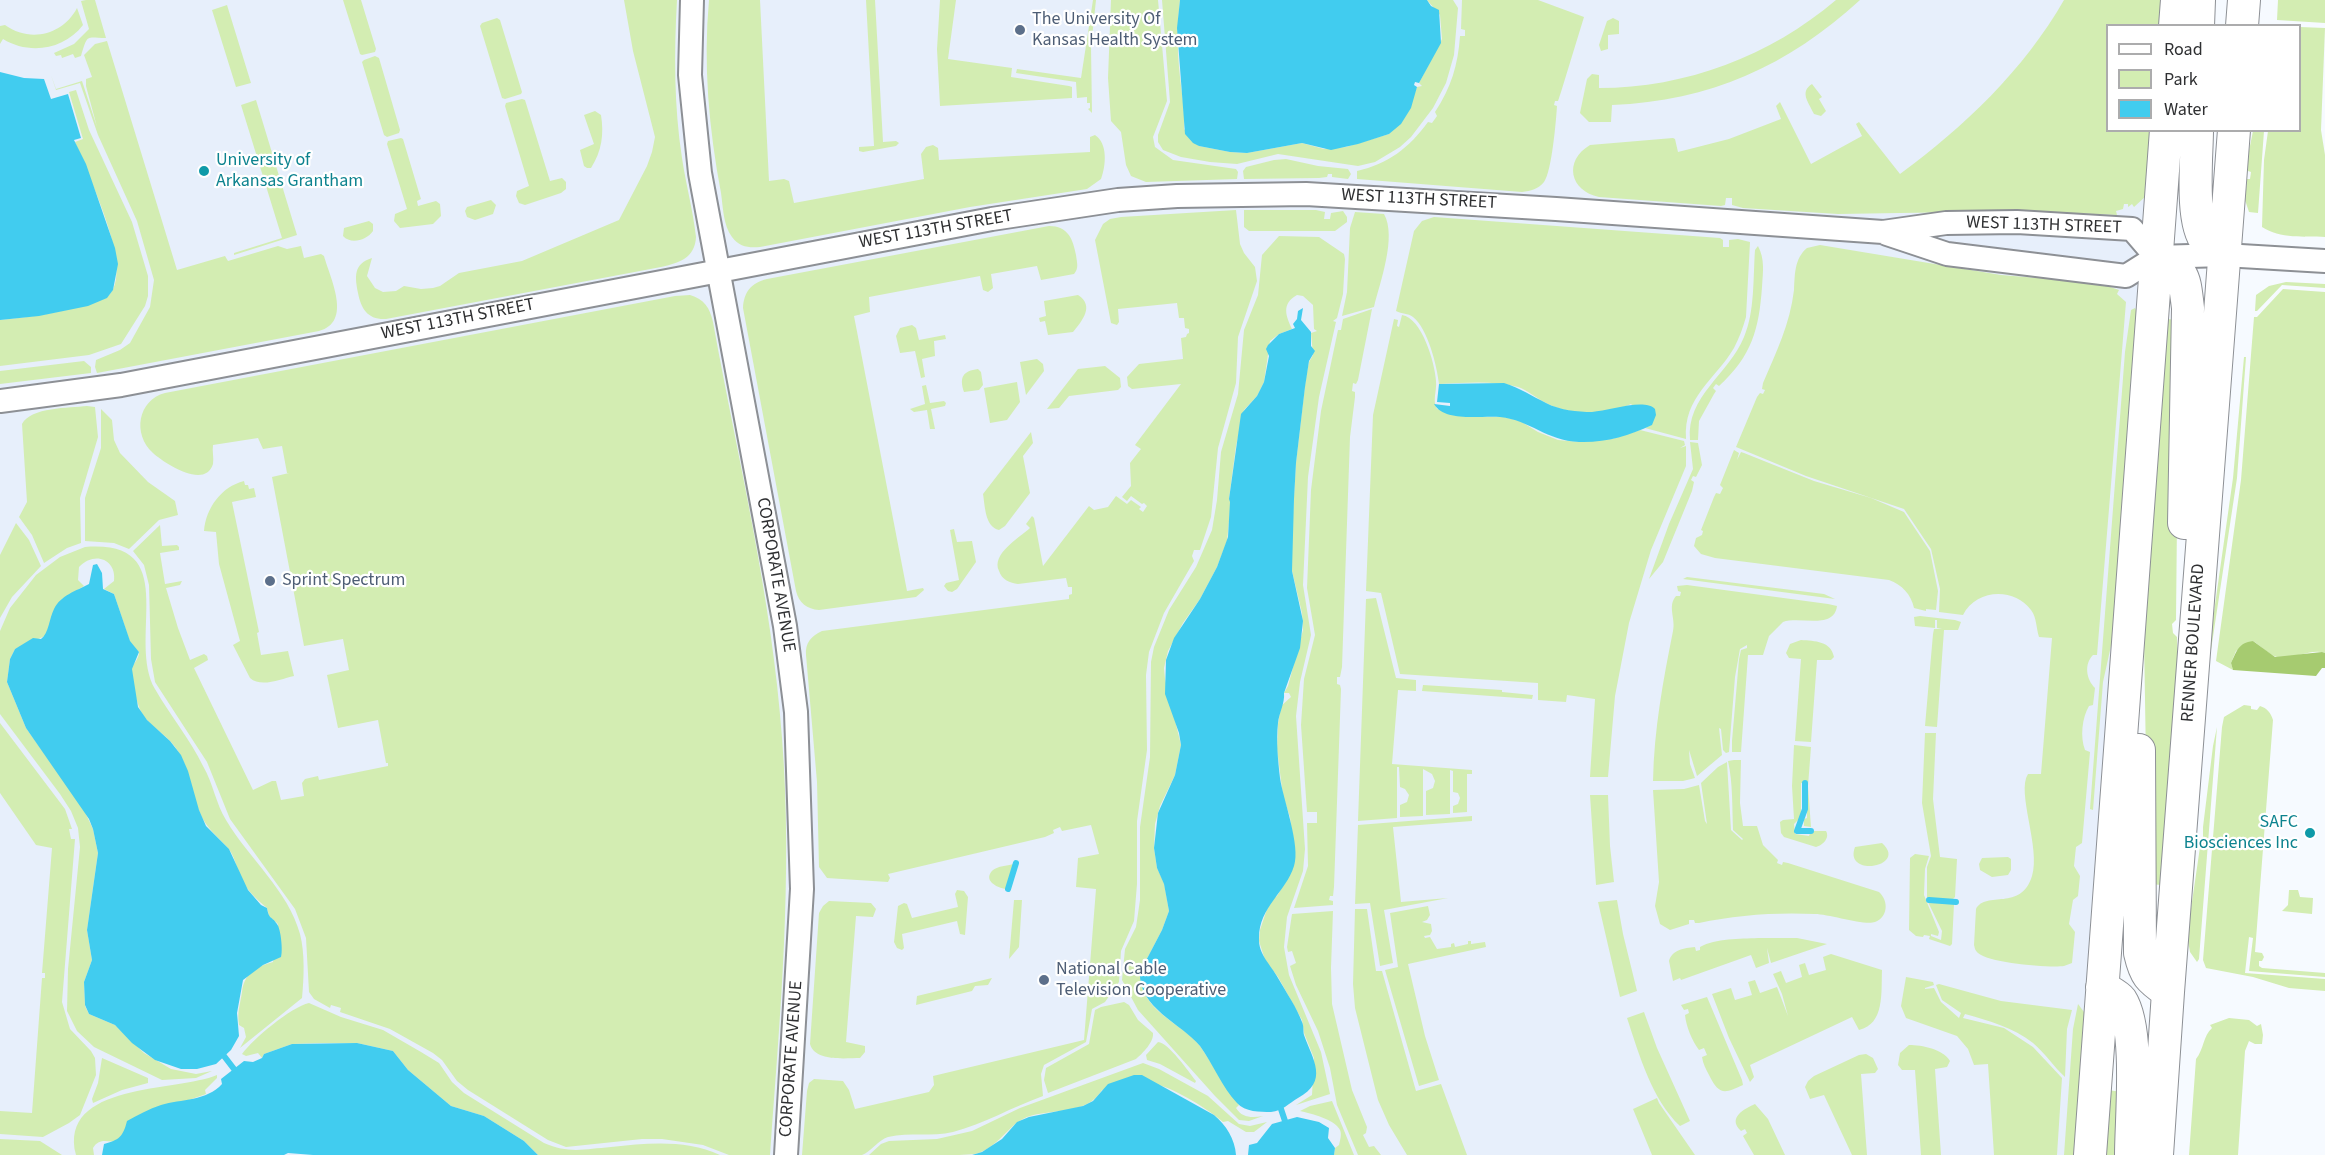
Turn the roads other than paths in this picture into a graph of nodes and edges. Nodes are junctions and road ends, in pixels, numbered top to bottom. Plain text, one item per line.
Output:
1 (692, 0) edge
2 (2176, 0) edge
3 (2199, 0) edge
4 (2244, 0) edge
5 (2175, 24) edge
6 (2198, 24) edge
7 (2242, 24) edge
8 (2166, 132) edge
9 (2197, 132) edge
10 (2234, 132) edge
11 (1883, 232) junction
12 (2224, 255) junction
13 (2156, 257) junction
14 (2325, 261) edge
15 (719, 270) junction
16 (0, 401) edge
17 (2194, 649) junction
18 (2127, 652) junction
19 (2102, 987) junction
20 (2168, 992) junction
21 (786, 1155) edge
22 (2090, 1155) edge
23 (2131, 1155) edge
24 (2157, 1155) edge

1 - 15 street, CORPORATE AVENUE
2 - 5 main road
3 - 6 main road
4 - 7 main road
8 - 13 main road
9 - 12 main road
10 - 12 main road, RENNER BOULEVARD
11 - 13 street, WEST 113TH STREET
11 - 13 street, WEST 113TH STREET
11 - 15 street, WEST 113TH STREET
12 - 13 street
12 - 14 street
12 - 17 main road, RENNER BOULEVARD
13 - 17 main road
13 - 18 main road
15 - 16 street, WEST 113TH STREET
15 - 21 street, CORPORATE AVENUE
17 - 20 main road, RENNER BOULEVARD
18 - 19 main road
18 - 20 main road
19 - 22 main road
19 - 23 main road
20 - 24 main road, RENNER BOULEVARD

